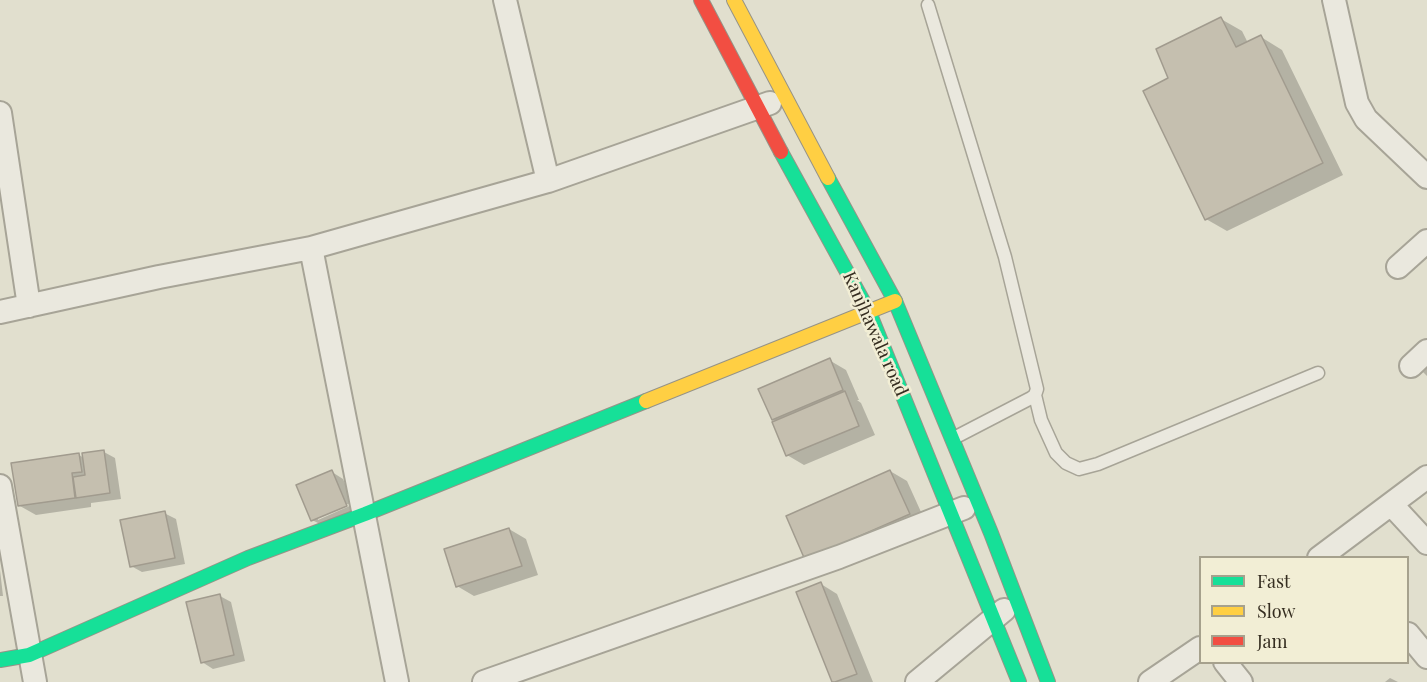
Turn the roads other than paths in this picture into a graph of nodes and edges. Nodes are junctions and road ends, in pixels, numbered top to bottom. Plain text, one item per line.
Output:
1 (505, 0) edge
2 (701, 0) edge
3 (734, 0) edge
4 (1334, 0) edge
5 (928, 6) dead end
6 (784, 98) junction
7 (757, 108) junction
8 (0, 113) edge
9 (1427, 177) edge
10 (548, 181) junction
11 (1427, 241) edge
12 (311, 248) junction
13 (1398, 267) dead end
14 (896, 301) junction
15 (29, 306) junction
16 (0, 312) edge
17 (869, 312) junction
18 (1318, 373) dead end
19 (1035, 395) junction
20 (951, 440) junction
21 (1427, 477) edge
22 (0, 486) edge
23 (977, 503) junction
24 (1391, 504) junction
25 (950, 513) junction
26 (365, 514) junction
27 (1427, 543) edge
28 (1327, 555) edge
29 (1018, 601) junction
30 (993, 618) junction
31 (1409, 636) edge
32 (1199, 649) edge
33 (29, 655) junction
34 (1427, 657) edge
35 (0, 660) edge
36 (1226, 664) edge
37 (35, 682) edge
38 (397, 682) edge
39 (484, 682) edge
40 (917, 682) edge
41 (1018, 682) edge
42 (1048, 682) edge
43 (1150, 682) edge
44 (1240, 682) edge

1 - 10 street
2 - 7 main road, Kanjhawala road
3 - 6 main road, Kanjhawala road
4 - 9 street
5 - 19 lane
6 - 7 street
6 - 14 main road, Kanjhawala road
7 - 10 street
7 - 17 main road, Kanjhawala road
8 - 15 street
10 - 12 street
11 - 13 street
12 - 15 street
12 - 26 street
14 - 17 main road
14 - 20 main road, Kanjhawala road
15 - 16 street
17 - 25 main road, Kanjhawala road
17 - 26 main road
18 - 19 lane
19 - 20 lane
20 - 23 main road, Kanjhawala road
21 - 24 street
22 - 33 street
23 - 25 street
23 - 29 main road, Kanjhawala road
24 - 27 street
24 - 28 street
25 - 30 main road, Kanjhawala road
25 - 39 street
26 - 33 main road
26 - 38 street
29 - 30 street
29 - 42 main road, Kanjhawala road
30 - 40 street
30 - 41 main road, Kanjhawala road
31 - 34 street
32 - 43 street
33 - 35 main road
33 - 37 street
36 - 44 street

